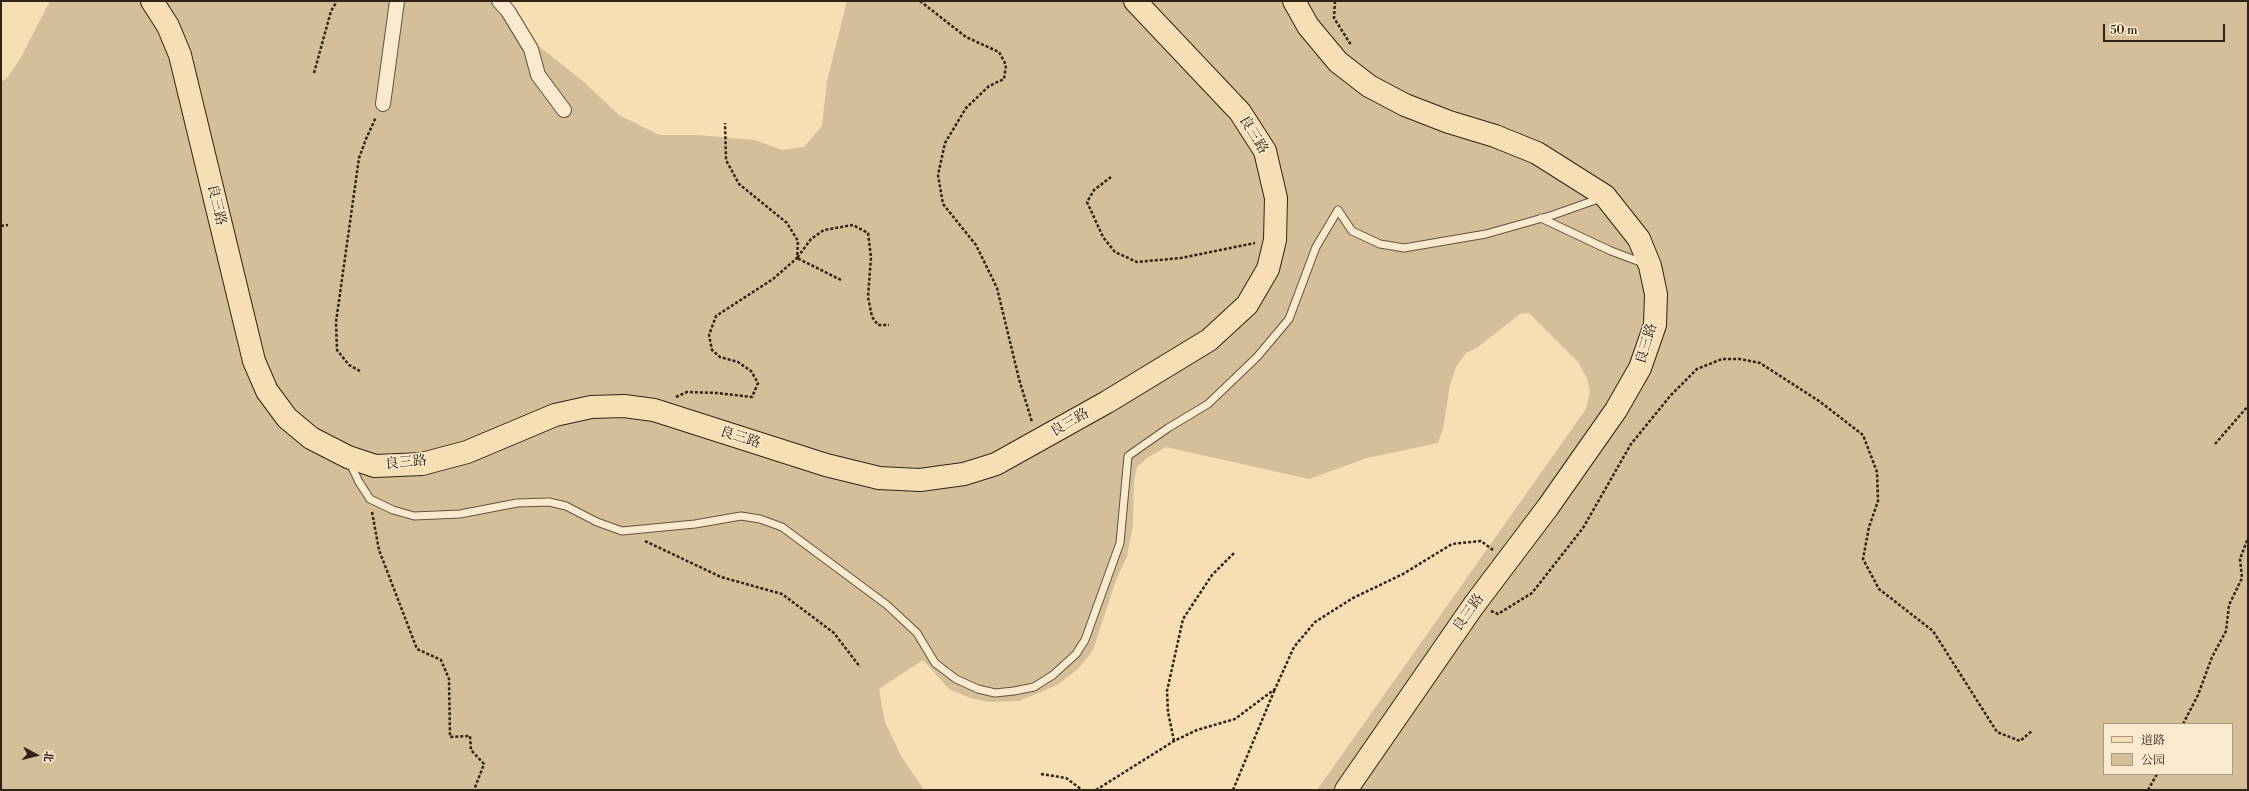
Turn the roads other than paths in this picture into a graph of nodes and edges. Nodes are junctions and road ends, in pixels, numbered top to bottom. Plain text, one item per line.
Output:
1 (152, 1) edge
2 (397, 1) edge
3 (499, 1) edge
4 (1135, 1) edge
5 (1294, 1) edge
6 (383, 104) road end
7 (564, 110) dead end
8 (1605, 196) junction
9 (1541, 218) junction
10 (1650, 266) junction
11 (348, 457) junction
12 (1346, 790) edge

1 - 11 main road, 良三路
2 - 6 street
3 - 7 street
4 - 11 main road, 良三路
5 - 8 main road, 良三路
8 - 9 lane
8 - 10 main road, 良三路
9 - 10 lane
9 - 11 lane
10 - 12 main road, 良三路

